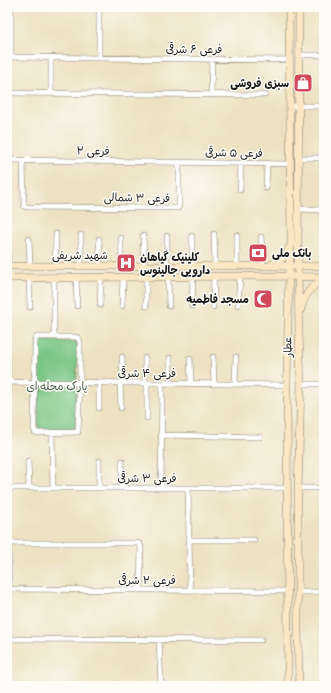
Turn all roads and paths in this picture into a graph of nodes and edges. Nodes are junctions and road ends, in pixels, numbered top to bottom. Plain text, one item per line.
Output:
1 (10, 7) edge
2 (99, 7) edge
3 (289, 7) edge
4 (299, 7) edge
5 (299, 55) junction
6 (324, 55) edge
7 (9, 57) edge
8 (51, 57) junction
9 (99, 58) junction
10 (212, 59) junction
11 (289, 60) junction
12 (7, 93) edge
13 (51, 93) junction
14 (211, 95) junction
15 (264, 95) dead end
16 (290, 106) junction
17 (298, 106) junction
18 (324, 106) edge
19 (298, 158) junction
20 (324, 158) edge
21 (7, 160) edge
22 (23, 160) junction
23 (179, 162) junction
24 (241, 163) junction
25 (267, 163) junction
26 (290, 164) junction
27 (266, 188) dead end
28 (240, 190) dead end
29 (298, 209) junction
30 (324, 210) edge
31 (56, 234) dead end
32 (214, 234) dead end
33 (80, 235) dead end
34 (237, 235) dead end
35 (7, 236) edge
36 (143, 236) dead end
37 (167, 236) dead end
38 (192, 236) dead end
39 (262, 237) dead end
40 (121, 238) dead end
41 (29, 239) dead end
42 (100, 239) dead end
43 (294, 243) junction
44 (7, 266) edge
45 (30, 266) junction
46 (39, 266) junction
47 (55, 266) junction
48 (81, 266) junction
49 (100, 266) junction
50 (121, 266) junction
51 (144, 266) junction
52 (167, 266) junction
53 (192, 266) junction
54 (215, 266) junction
55 (237, 266) junction
56 (265, 266) junction
57 (290, 266) junction
58 (298, 266) junction
59 (316, 266) junction
60 (324, 266) edge
61 (240, 276) junction
62 (272, 276) junction
63 (101, 277) junction
64 (123, 277) junction
65 (146, 277) junction
66 (168, 277) junction
67 (193, 277) junction
68 (214, 277) junction
69 (290, 277) junction
70 (298, 277) junction
71 (7, 278) edge
72 (30, 278) junction
73 (39, 278) junction
74 (54, 278) junction
75 (76, 278) junction
76 (324, 278) edge
77 (7, 287) edge
78 (289, 288) junction
79 (8, 305) edge
80 (238, 305) dead end
81 (77, 306) dead end
82 (100, 306) dead end
83 (122, 306) dead end
84 (146, 306) dead end
85 (169, 306) dead end
86 (192, 306) dead end
87 (213, 306) dead end
88 (30, 307) dead end
89 (299, 335) junction
90 (54, 337) junction
91 (122, 357) dead end
92 (213, 357) dead end
93 (236, 357) dead end
94 (8, 358) edge
95 (145, 358) dead end
96 (170, 358) dead end
97 (190, 359) dead end
98 (8, 382) edge
99 (35, 383) junction
100 (80, 383) junction
101 (99, 383) junction
102 (122, 383) junction
103 (146, 383) junction
104 (162, 383) junction
105 (170, 383) junction
106 (191, 383) junction
107 (214, 384) junction
108 (235, 384) junction
109 (301, 384) junction
110 (324, 384) edge
111 (287, 385) junction
112 (8, 408) dead end
113 (99, 408) dead end
114 (121, 408) dead end
115 (147, 418) dead end
116 (52, 432) junction
117 (162, 435) junction
118 (287, 435) junction
119 (299, 436) junction
120 (260, 437) dead end
121 (28, 461) dead end
122 (99, 461) dead end
123 (122, 461) dead end
124 (7, 488) edge
125 (29, 488) junction
126 (53, 488) junction
127 (99, 488) junction
128 (122, 488) junction
129 (161, 488) junction
130 (188, 488) junction
131 (287, 488) junction
132 (298, 488) junction
133 (324, 488) edge
134 (189, 540) junction
135 (254, 540) dead end
136 (8, 589) edge
137 (140, 590) junction
138 (190, 590) junction
139 (288, 591) junction
140 (298, 592) junction
141 (324, 592) edge
142 (7, 639) edge
143 (159, 640) junction
144 (261, 640) dead end
145 (161, 686) edge
146 (288, 686) edge
147 (299, 686) edge

1 - 7 street
2 - 9 street
3 - 11 main road, عطار
4 - 5 main road, عطار
5 - 6 street
5 - 17 main road, عطار
7 - 8 street, فرعی ۶ شرقی
8 - 9 street, فرعی ۶ شرقی
8 - 13 street
9 - 10 street, فرعی ۶ شرقی
10 - 11 street, فرعی ۶ شرقی
10 - 14 street
11 - 16 main road, عطار
12 - 13 street
13 - 14 street
14 - 15 street
16 - 17 street
16 - 26 main road, عطار
17 - 18 street
17 - 19 main road, عطار
19 - 20 street
19 - 29 main road, عطار
21 - 22 street, فرعی ۲
22 - 23 street, فرعی ۲
22 - 23 street, فرعی ۳ شمالی
23 - 24 street, فرعی ۵ شرقی
24 - 25 street, فرعی ۵ شرقی
24 - 28 street
25 - 26 street, فرعی ۵ شرقی
25 - 27 street
26 - 43 main road, عطار
29 - 30 street
29 - 43 main road, عطار
31 - 47 street
32 - 54 street
33 - 48 street
34 - 55 street
35 - 44 street
36 - 51 street
37 - 52 street
38 - 53 street
39 - 56 street
40 - 50 street
41 - 45 street
42 - 49 street
43 - 56 main road
43 - 57 main road, عطار
43 - 58 main road, عطار
43 - 59 main road
44 - 45 main road, شهید شریفی
45 - 46 main road, شهید شریفی
46 - 47 main road, شهید شریفی
46 - 73 main road
47 - 48 main road, شهید شریفی
48 - 49 main road, شهید شریفی
49 - 50 main road, شهید شریفی
50 - 51 main road, شهید شریفی
51 - 52 main road, شهید شریفی
52 - 53 main road, شهید شریفی
53 - 54 main road, شهید شریفی
54 - 55 main road, شهید شریفی
55 - 56 main road, شهید شریفی
56 - 57 main road, شهید شریفی
57 - 58 main road, شهید شریفی
57 - 69 main road, عطار
58 - 59 main road, شهید شریفی
58 - 70 main road, عطار
59 - 60 main road, شهید شریفی
61 - 62 main road, شهید شریفی
61 - 68 main road, شهید شریفی
61 - 80 street
62 - 69 main road, شهید شریفی
62 - 78 main road
63 - 64 main road, شهید شریفی
63 - 75 main road, شهید شریفی
63 - 82 street
64 - 65 main road, شهید شریفی
64 - 83 street
65 - 66 main road, شهید شریفی
65 - 84 street
66 - 67 main road, شهید شریفی
66 - 85 street
67 - 68 main road, شهید شریفی
67 - 86 street
68 - 87 street
69 - 70 main road, شهید شریفی
69 - 78 main road, عطار
70 - 76 main road, شهید شریفی
70 - 89 main road, عطار
71 - 72 main road, شهید شریفی
72 - 73 main road, شهید شریفی
72 - 88 street
73 - 74 main road, شهید شریفی
74 - 75 main road, شهید شریفی
74 - 90 street
75 - 81 street
76 - 89 main road
77 - 79 street
78 - 111 main road, عطار
89 - 109 main road, عطار
90 - 99 street
90 - 100 street
91 - 102 street
92 - 107 street
93 - 108 street
94 - 98 street
95 - 103 street
96 - 105 street
97 - 106 street
98 - 99 street, فرعی ۴ شرقی
98 - 112 street
99 - 100 street, فرعی ۴ شرقی
99 - 116 street
100 - 101 street, فرعی ۴ شرقی
100 - 116 street
101 - 102 street, فرعی ۴ شرقی
101 - 113 street
102 - 103 street, فرعی ۴ شرقی
102 - 114 street
103 - 104 street, فرعی ۴ شرقی
103 - 115 street
104 - 105 street, فرعی ۴ شرقی
104 - 117 street
105 - 106 street, فرعی ۴ شرقی
106 - 107 street, فرعی ۴ شرقی
107 - 108 street, فرعی ۴ شرقی
108 - 111 street, فرعی ۴ شرقی
109 - 110 street
109 - 119 main road, عطار
111 - 118 main road, عطار
116 - 126 street
117 - 120 street
117 - 129 street
118 - 119 main road
118 - 131 main road, عطار
119 - 132 main road, عطار
121 - 125 street
122 - 127 street
123 - 128 street
124 - 125 street, فرعی ۳ شرقی
125 - 126 street, فرعی ۳ شرقی
126 - 127 street, فرعی ۳ شرقی
127 - 128 street, فرعی ۳ شرقی
128 - 129 street, فرعی ۳ شرقی
129 - 130 street, فرعی ۳ شرقی
130 - 131 street, فرعی ۳ شرقی
130 - 134 street
131 - 139 main road, عطار
132 - 133 street
132 - 140 main road, عطار
134 - 135 street
134 - 138 street
136 - 137 street, فرعی ۲ شرقی
136 - 137 street
137 - 138 street, فرعی ۲ شرقی
138 - 139 street, فرعی ۲ شرقی
139 - 146 main road, عطار
140 - 141 street
140 - 147 main road, عطار
142 - 143 street
143 - 144 street
143 - 145 street

